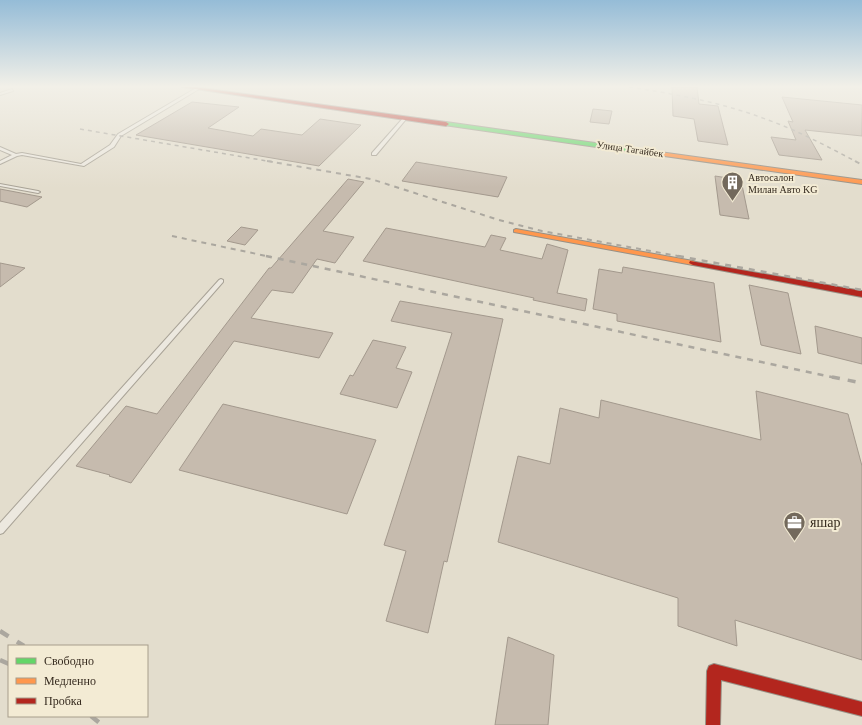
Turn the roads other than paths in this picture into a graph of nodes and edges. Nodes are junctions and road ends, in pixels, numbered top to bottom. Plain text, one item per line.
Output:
1 (143, 121) edge
2 (403, 121) edge
3 (425, 121) edge
4 (0, 148) edge
5 (374, 154) dead end
6 (16, 155) junction
7 (0, 163) edge
8 (862, 182) edge
9 (0, 185) edge
10 (38, 192) dead end
11 (516, 231) dead end
12 (221, 281) dead end
13 (862, 294) edge
14 (0, 530) edge
15 (862, 709) edge
16 (713, 725) edge

1 - 6 lane
2 - 5 lane
3 - 8 street, Улица Тагайбек
4 - 6 lane
6 - 7 lane
9 - 10 lane
11 - 13 street
12 - 14 lane
15 - 16 street

